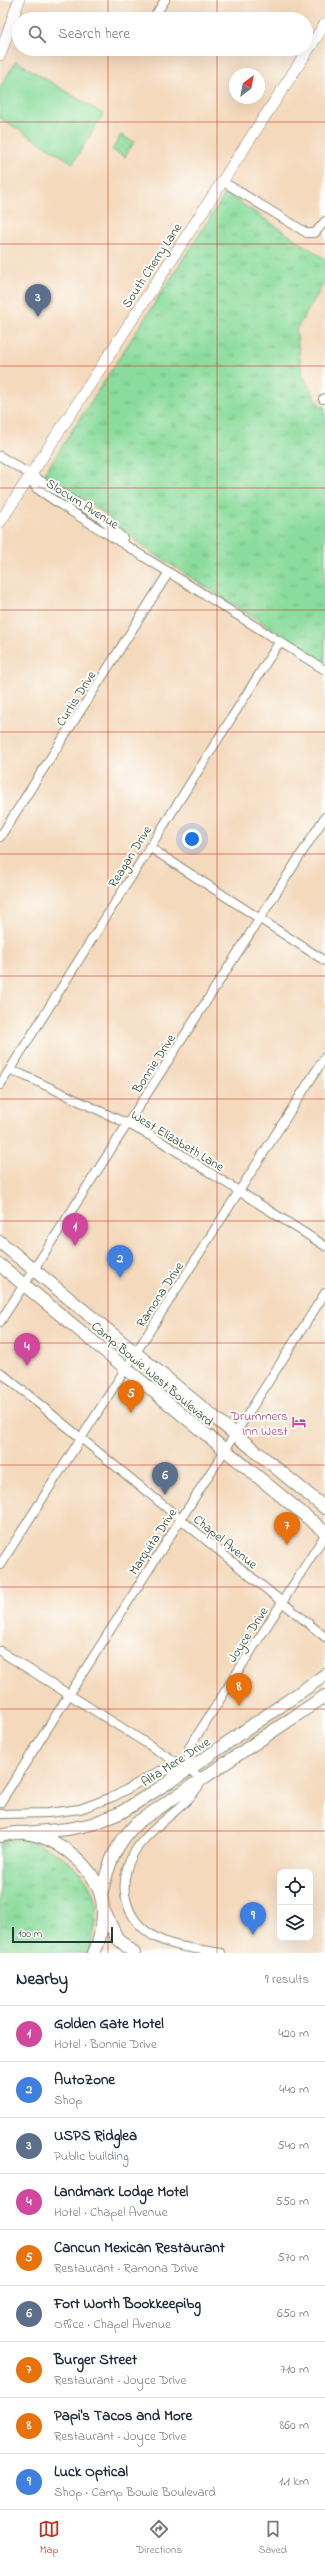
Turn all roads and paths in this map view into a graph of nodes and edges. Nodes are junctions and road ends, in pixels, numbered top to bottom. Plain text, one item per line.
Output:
1 (19, 0) edge
2 (165, 0) edge
3 (15, 12) edge
4 (157, 12) edge
5 (12, 20) edge
6 (325, 24) edge
7 (313, 42) edge
8 (0, 55) edge
9 (304, 56) edge
10 (222, 181) junction
11 (325, 221) edge
12 (0, 456) edge
13 (30, 476) junction
14 (0, 522) edge
15 (169, 572) junction
16 (280, 641) junction
17 (325, 670) edge
18 (325, 817) edge
19 (0, 837) edge
20 (149, 847) junction
21 (260, 919) junction
22 (325, 961) edge
23 (325, 1056) edge
24 (9, 1071) junction
25 (0, 1085) edge
26 (128, 1124) junction
27 (239, 1191) junction
28 (0, 1242) edge
29 (325, 1246) edge
30 (0, 1265) edge
31 (35, 1270) junction
32 (24, 1285) junction
33 (325, 1293) edge
34 (0, 1322) edge
35 (136, 1352) junction
36 (126, 1368) junction
37 (0, 1372) edge
38 (235, 1435) junction
39 (81, 1438) junction
40 (225, 1451) junction
41 (325, 1508) edge
42 (180, 1519) junction
43 (325, 1532) edge
44 (325, 1536) edge
45 (0, 1565) edge
46 (282, 1602) junction
47 (325, 1637) edge
48 (0, 1651) edge
49 (325, 1675) edge
50 (67, 1695) junction
51 (325, 1696) edge
52 (188, 1770) junction
53 (203, 1778) junction
54 (0, 1803) edge
55 (0, 1814) edge
56 (25, 1833) junction
57 (0, 1836) edge
58 (102, 1901) junction
59 (94, 1953) edge
60 (134, 1953) edge
61 (221, 1953) edge

1 - 3 street
2 - 4 street
5 - 8 street
6 - 7 street, South Cherry Lane
9 - 10 street, South Cherry Lane
10 - 11 street
10 - 13 street, South Cherry Lane
12 - 13 street, Slocum Avenue
13 - 14 street, South Cherry Lane
13 - 15 street, Slocum Avenue
15 - 16 street, Slocum Avenue
15 - 19 street, Curtis Drive
16 - 17 street, Slocum Avenue
16 - 20 street, Reagan Drive
18 - 21 street, Bonnie Drive
20 - 21 street
20 - 24 street, Reagan Drive
21 - 22 street
21 - 26 street, Bonnie Drive
23 - 27 street, Ramona Drive
24 - 25 street, Reagan Drive
24 - 26 street, West Elizabeth Lane
26 - 27 street, West Elizabeth Lane
26 - 31 street, Bonnie Drive
27 - 29 street, West Elizabeth Lane
27 - 35 street, Ramona Drive
28 - 31 main road, Camp Bowie West Boulevard
30 - 32 main road, Camp Bowie West Boulevard
31 - 32 street, Bonnie Drive
31 - 35 main road, Camp Bowie West Boulevard
32 - 34 street, Bonnie Drive
32 - 36 main road, Camp Bowie West Boulevard
33 - 38 street, Marquita Drive
35 - 36 street, Ramona Drive
35 - 38 main road, Camp Bowie West Boulevard
36 - 39 street, Ramona Drive
36 - 40 main road, Camp Bowie West Boulevard
37 - 39 street, Chapel Avenue
38 - 40 street, Marquita Drive
38 - 41 main road, Camp Bowie West Boulevard
39 - 42 street, Chapel Avenue
39 - 45 street, Ramona Drive
40 - 42 street, Marquita Drive
40 - 43 main road, Camp Bowie West Boulevard
42 - 46 street, Chapel Avenue
42 - 50 street, Marquita Drive
44 - 46 street, Joyce Drive
46 - 47 street, Chapel Avenue
46 - 52 street, Joyce Drive
48 - 50 street
49 - 52 main road, Alta Mere Drive
50 - 52 street
50 - 54 street, Marquita Drive
51 - 53 main road
52 - 53 street
52 - 55 street
52 - 56 main road, Alta Mere Drive
53 - 58 main road
53 - 61 street
56 - 57 main road, Alta Mere Drive
56 - 58 main road
58 - 59 main road
58 - 60 main road

